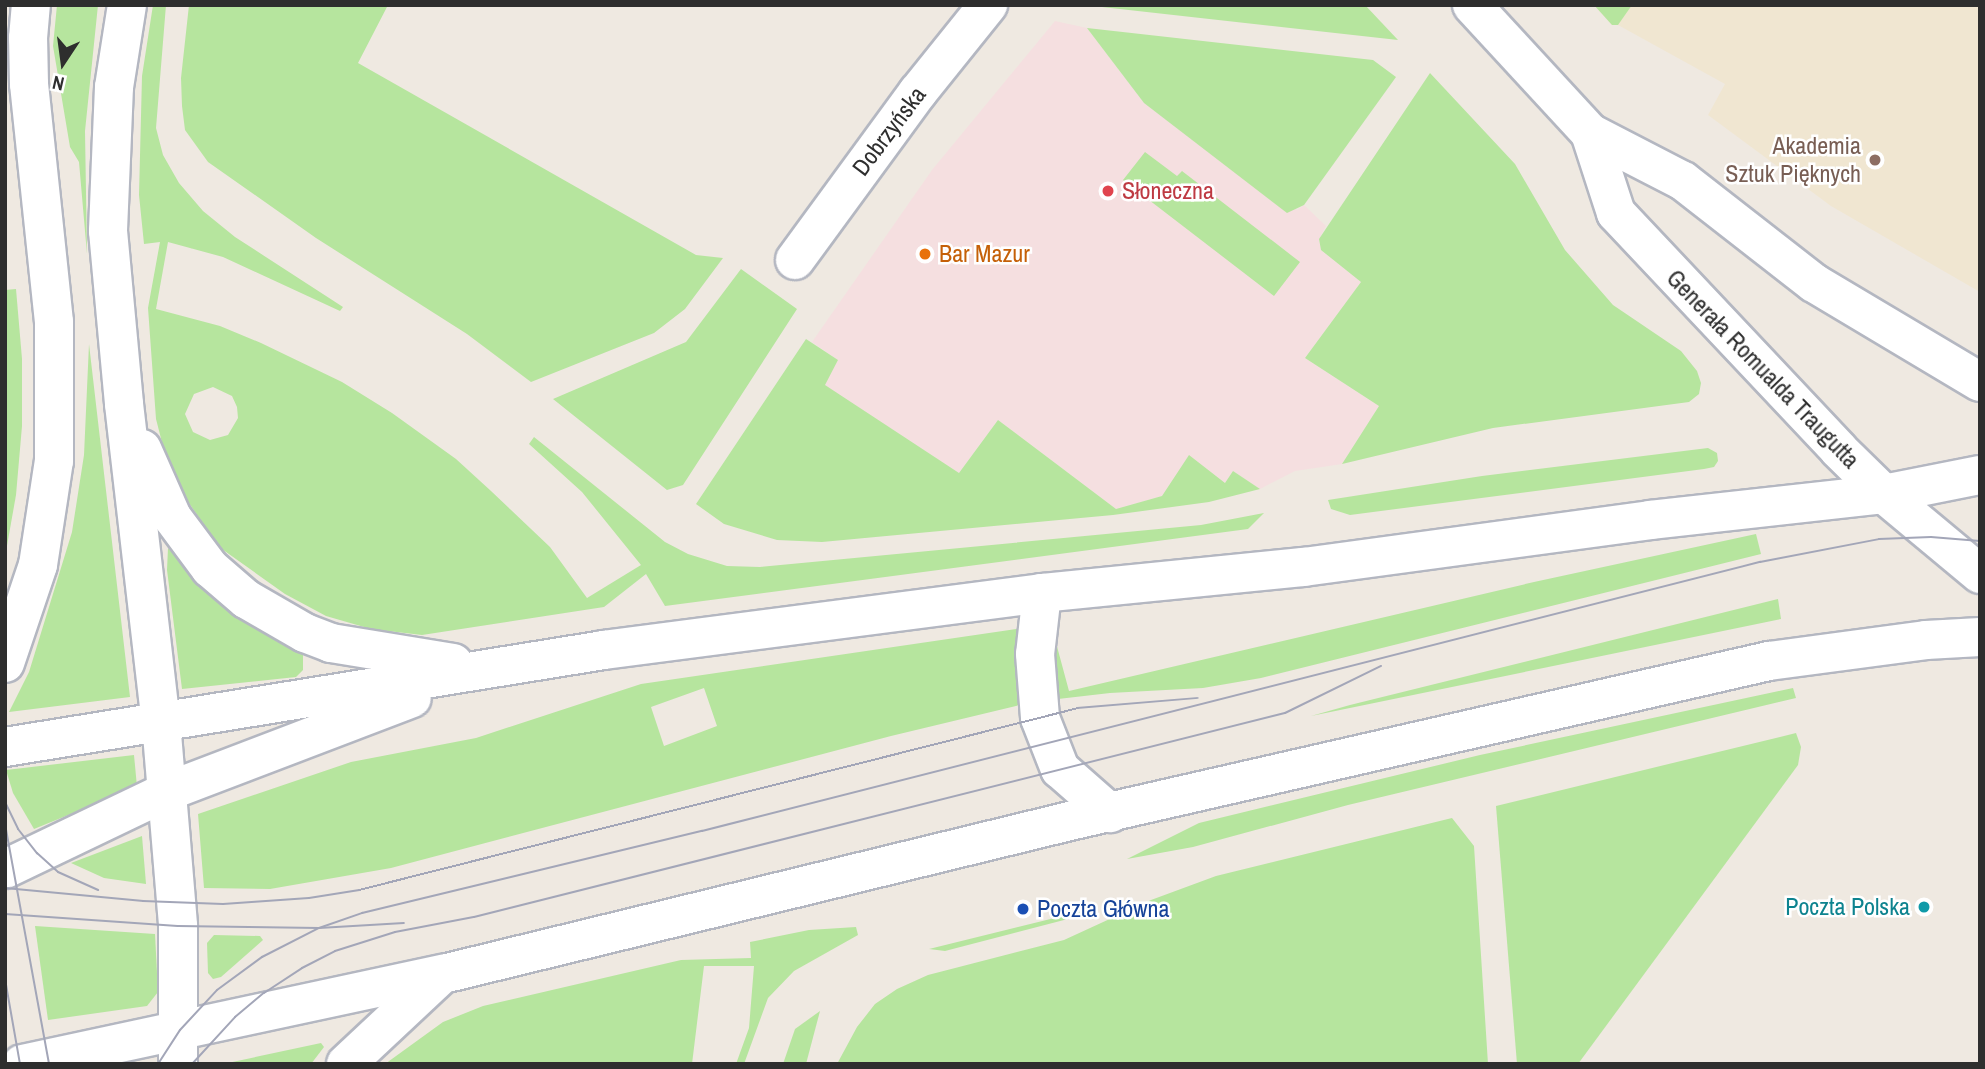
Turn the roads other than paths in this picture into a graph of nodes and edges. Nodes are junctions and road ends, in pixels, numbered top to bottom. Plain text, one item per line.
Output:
1 (31, 5) edge
2 (127, 5) edge
3 (988, 5) edge
4 (1472, 5) edge
5 (1590, 133) junction
6 (794, 260) dead end
7 (1980, 382) edge
8 (125, 412) junction
9 (1980, 475) edge
10 (1884, 494) junction
11 (1980, 574) edge
12 (1042, 593) junction
13 (1980, 637) edge
14 (5, 663) edge
15 (493, 668) junction
16 (161, 722) junction
17 (5, 747) edge
18 (166, 792) junction
19 (1110, 813) junction
20 (5, 869) edge
21 (443, 974) junction
22 (178, 1048) edge
23 (22, 1064) edge
24 (346, 1064) edge

1 - 14 main road
2 - 8 main road
3 - 6 main road, Dobrzyńska
4 - 5 main road, Generała Romualda Traugutta
5 - 7 main road, Generała Romualda Traugutta
5 - 10 main road, Generała Romualda Traugutta
8 - 15 main road
8 - 16 main road
9 - 10 main road
10 - 11 main road, Generała Romualda Traugutta
10 - 12 main road
12 - 15 main road
12 - 19 main road
13 - 19 main road
15 - 16 main road
15 - 18 main road
16 - 17 main road
16 - 18 main road
18 - 20 main road
18 - 22 main road
19 - 21 main road
21 - 22 main road
21 - 24 main road
22 - 23 main road

